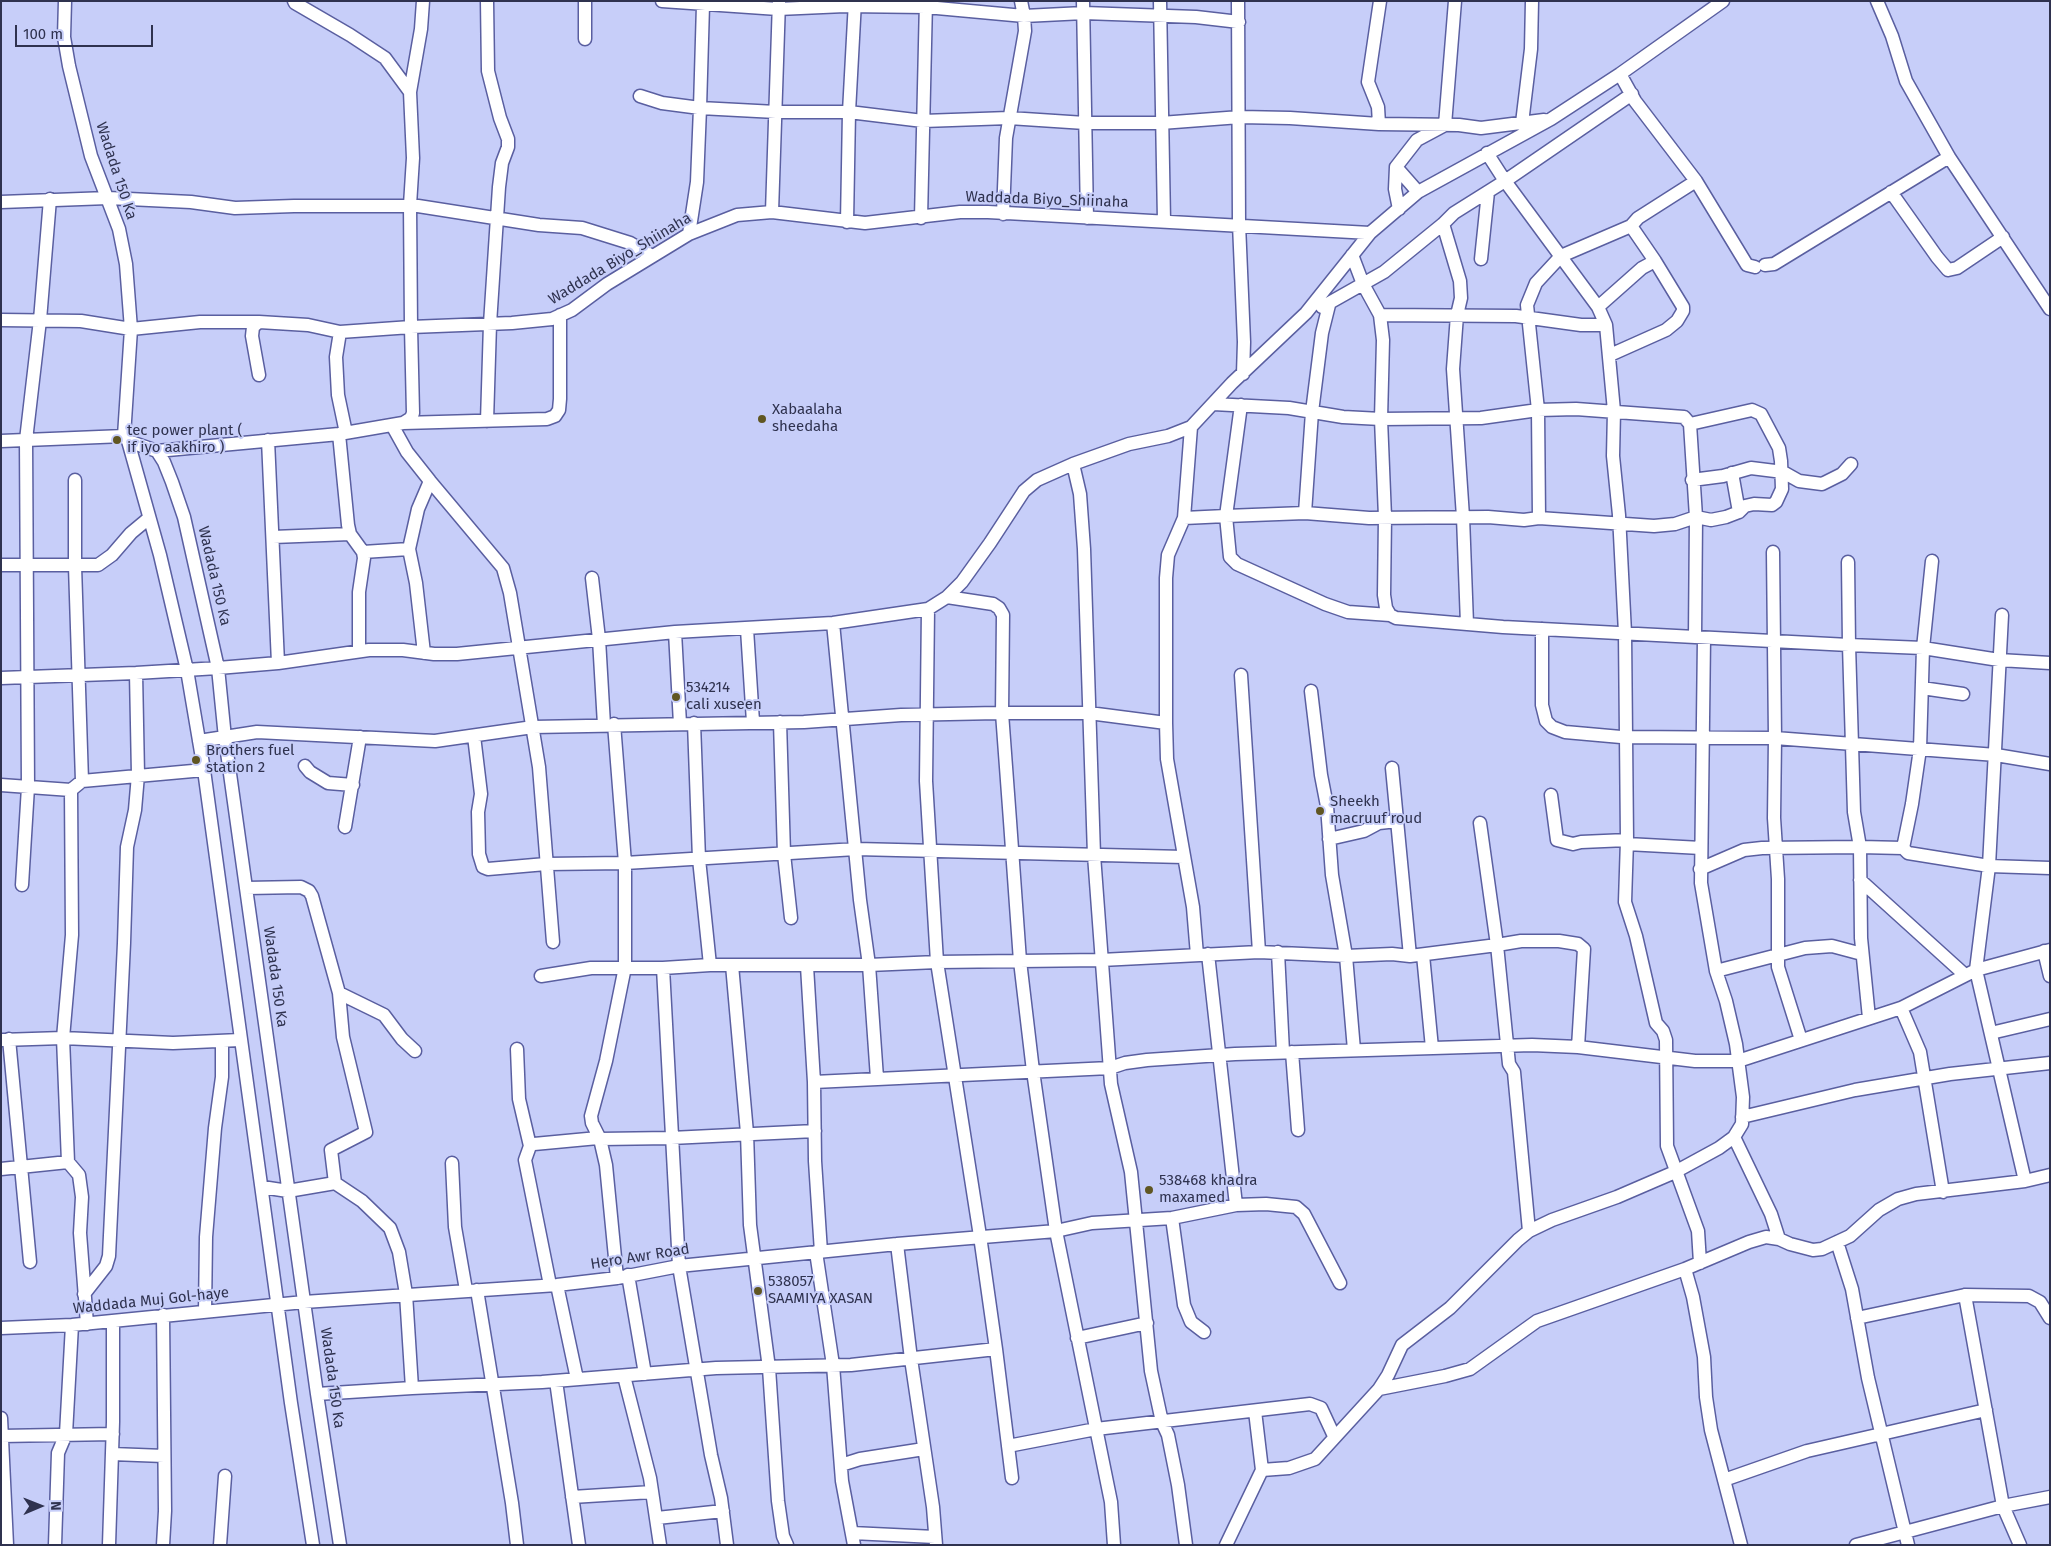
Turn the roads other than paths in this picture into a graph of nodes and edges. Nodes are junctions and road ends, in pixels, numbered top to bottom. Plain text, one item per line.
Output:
1 (65, 1) edge
2 (294, 1) edge
3 (423, 1) edge
4 (487, 1) edge
5 (585, 1) edge
6 (662, 1) edge
7 (1021, 1) edge
8 (1160, 1) edge
9 (1238, 1) edge
10 (1380, 1) edge
11 (1455, 1) edge
12 (1532, 1) edge
13 (1722, 1) edge
14 (1877, 1) edge
15 (855, 4) edge
16 (926, 4) edge
17 (703, 5) junction
18 (778, 5) edge
19 (1709, 5) edge
20 (1084, 7) edge
21 (1024, 16) junction
22 (1159, 16) junction
23 (1239, 22) junction
24 (585, 39) dead end
25 (1620, 74) junction
26 (410, 92) junction
27 (1632, 94) junction
28 (640, 96) dead end
29 (700, 108) junction
30 (776, 112) junction
31 (848, 112) junction
32 (1240, 117) junction
33 (1009, 118) junction
34 (1551, 119) junction
35 (923, 121) junction
36 (1086, 123) junction
37 (1161, 123) junction
38 (1522, 123) junction
39 (1379, 124) junction
40 (1445, 125) junction
41 (1487, 153) junction
42 (1949, 157) junction
43 (1396, 167) junction
44 (1505, 181) junction
45 (1696, 181) junction
46 (1418, 192) junction
47 (1488, 192) junction
48 (1891, 192) junction
49 (108, 198) junction
50 (50, 199) junction
51 (1, 202) edge
52 (410, 205) junction
53 (1399, 209) junction
54 (772, 212) junction
55 (1003, 214) junction
56 (921, 218) junction
57 (1087, 218) junction
58 (497, 219) junction
59 (1164, 221) junction
60 (847, 222) junction
61 (1239, 224) junction
62 (1443, 224) junction
63 (1631, 226) junction
64 (1370, 233) junction
65 (689, 234) junction
66 (2003, 237) junction
67 (1352, 255) junction
68 (652, 256) junction
69 (1561, 256) junction
70 (1481, 259) dead end
71 (1655, 261) junction
72 (1363, 284) junction
73 (1329, 305) junction
74 (1598, 307) junction
75 (2050, 309) edge
76 (1306, 312) junction
77 (560, 315) junction
78 (1457, 315) junction
79 (1380, 316) junction
80 (1529, 318) junction
81 (1, 320) edge
82 (40, 320) junction
83 (259, 322) junction
84 (490, 324) junction
85 (1606, 325) junction
86 (411, 327) junction
87 (132, 329) junction
88 (340, 332) junction
89 (1610, 355) junction
90 (1243, 374) junction
91 (259, 375) dead end
92 (1213, 404) junction
93 (1241, 405) junction
94 (1538, 410) junction
95 (1614, 411) junction
96 (1312, 412) junction
97 (1457, 418) junction
98 (1382, 419) junction
99 (487, 421) junction
100 (398, 424) junction
101 (1690, 424) junction
102 (1190, 427) junction
103 (342, 433) junction
104 (126, 439) junction
105 (26, 440) junction
106 (268, 440) junction
107 (1, 441) edge
108 (157, 451) junction
109 (1073, 464) junction
110 (1851, 464) dead end
111 (1783, 472) junction
112 (1732, 473) junction
113 (76, 480) dead end
114 (1692, 480) junction
115 (430, 481) junction
116 (1739, 512) junction
117 (1305, 513) junction
118 (1226, 516) junction
119 (1385, 517) junction
120 (1463, 517) junction
121 (1696, 517) junction
122 (149, 518) junction
123 (1184, 518) junction
124 (1540, 518) junction
125 (1620, 524) junction
126 (350, 534) junction
127 (273, 537) junction
128 (409, 549) junction
129 (362, 552) junction
130 (1773, 552) dead end
131 (1848, 562) dead end
132 (1932, 562) dead end
133 (1, 565) edge
134 (26, 565) junction
135 (75, 566) junction
136 (592, 578) dead end
137 (947, 597) junction
138 (928, 609) junction
139 (1390, 615) junction
140 (2002, 615) dead end
141 (834, 623) junction
142 (1467, 624) junction
143 (747, 629) junction
144 (1542, 629) junction
145 (675, 632) junction
146 (1624, 633) junction
147 (1700, 637) junction
148 (599, 638) junction
149 (1773, 640) junction
150 (1849, 645) junction
151 (519, 648) junction
152 (1923, 648) junction
153 (359, 651) junction
154 (424, 653) junction
155 (1999, 660) junction
156 (278, 663) junction
157 (2050, 663) edge
158 (218, 668) junction
159 (187, 670) junction
160 (136, 674) junction
161 (78, 675) junction
162 (1240, 675) dead end
163 (26, 677) junction
164 (1, 678) edge
165 (1922, 688) junction
166 (1311, 691) dead end
167 (1963, 694) dead end
168 (1002, 713) junction
169 (1089, 713) junction
170 (927, 715) junction
171 (844, 718) junction
172 (753, 722) junction
173 (780, 722) junction
174 (694, 723) junction
175 (1166, 723) junction
176 (609, 724) junction
177 (680, 724) junction
178 (533, 727) junction
179 (474, 736) junction
180 (1627, 737) junction
181 (225, 738) junction
182 (360, 738) junction
183 (1703, 738) junction
184 (1776, 738) junction
185 (199, 741) junction
186 (1853, 744) junction
187 (1920, 749) junction
188 (1996, 754) junction
189 (2050, 764) edge
190 (305, 766) dead end
191 (1392, 768) dead end
192 (204, 770) junction
193 (138, 774) junction
194 (82, 780) junction
195 (1, 785) edge
196 (353, 785) junction
197 (28, 787) junction
198 (71, 790) junction
199 (1551, 795) dead end
200 (1397, 821) junction
201 (1480, 822) dead end
202 (345, 827) dead end
203 (1329, 839) junction
204 (1627, 842) junction
205 (1860, 847) junction
206 (1701, 848) junction
207 (1774, 848) junction
208 (1903, 848) junction
209 (856, 850) junction
210 (930, 852) junction
211 (784, 854) junction
212 (1012, 854) junction
213 (1094, 854) junction
214 (1184, 857) junction
215 (699, 859) junction
216 (625, 863) junction
217 (546, 864) junction
218 (1989, 866) junction
219 (2050, 868) edge
220 (1700, 869) junction
221 (1860, 880) junction
222 (22, 885) dead end
223 (246, 888) junction
224 (791, 918) dead end
225 (553, 942) dead end
226 (1497, 944) junction
227 (2047, 951) edge
228 (1259, 952) junction
229 (1278, 952) junction
230 (1202, 954) junction
231 (1778, 954) junction
232 (1862, 954) junction
233 (1423, 955) junction
234 (1346, 956) junction
235 (1410, 956) junction
236 (1101, 960) junction
237 (1020, 961) junction
238 (937, 962) junction
239 (710, 965) junction
240 (732, 965) junction
241 (869, 965) junction
242 (807, 966) junction
243 (625, 967) junction
244 (663, 968) junction
245 (1716, 971) junction
246 (1971, 972) junction
247 (541, 976) dead end
248 (2050, 976) edge
249 (339, 993) junction
250 (1901, 1008) junction
251 (1869, 1018) junction
252 (2050, 1019) edge
253 (1991, 1033) junction
254 (63, 1038) junction
255 (5, 1040) edge
256 (240, 1040) junction
257 (1801, 1040) junction
258 (120, 1041) junction
259 (222, 1041) junction
260 (1507, 1046) junction
261 (1578, 1047) junction
262 (517, 1048) dead end
263 (1432, 1048) junction
264 (1354, 1050) junction
265 (415, 1051) dead end
266 (1287, 1052) junction
267 (1219, 1055) junction
268 (1667, 1058) junction
269 (1738, 1061) junction
270 (2050, 1063) edge
271 (1110, 1068) junction
272 (2000, 1068) junction
273 (1033, 1071) junction
274 (954, 1076) junction
275 (876, 1078) junction
276 (1924, 1078) junction
277 (814, 1082) junction
278 (1742, 1117) junction
279 (815, 1130) junction
280 (1298, 1130) dead end
281 (747, 1133) junction
282 (1734, 1137) junction
283 (599, 1138) junction
284 (671, 1138) junction
285 (530, 1146) junction
286 (68, 1162) junction
287 (452, 1163) dead end
288 (20, 1168) junction
289 (1, 1169) edge
290 (1675, 1172) junction
291 (2050, 1175) edge
292 (2025, 1181) junction
293 (335, 1183) junction
294 (262, 1186) junction
295 (288, 1191) junction
296 (1943, 1192) junction
297 (1236, 1205) junction
298 (1172, 1218) junction
299 (1136, 1219) junction
300 (1056, 1231) junction
301 (1529, 1231) junction
302 (980, 1236) junction
303 (1779, 1239) junction
304 (1837, 1242) junction
305 (897, 1244) junction
306 (818, 1252) junction
307 (754, 1258) junction
308 (30, 1262) dead end
309 (1700, 1264) junction
310 (679, 1266) junction
311 (1685, 1269) junction
312 (622, 1276) junction
313 (1340, 1283) dead end
314 (554, 1285) junction
315 (471, 1290) junction
316 (84, 1294) junction
317 (406, 1294) junction
318 (1965, 1295) junction
319 (304, 1302) junction
320 (279, 1305) junction
321 (205, 1312) junction
322 (163, 1315) junction
323 (1857, 1318) junction
324 (2050, 1318) edge
325 (113, 1321) junction
326 (1147, 1323) junction
327 (87, 1324) junction
328 (72, 1325) junction
329 (1, 1328) edge
330 (1204, 1332) dead end
331 (1077, 1338) junction
332 (996, 1349) junction
333 (911, 1359) junction
334 (833, 1365) junction
335 (770, 1368) junction
336 (696, 1370) junction
337 (645, 1374) junction
338 (624, 1376) junction
339 (577, 1380) junction
340 (556, 1381) junction
341 (493, 1384) junction
342 (412, 1388) junction
343 (1379, 1390) junction
344 (317, 1394) junction
345 (1986, 1410) junction
346 (1255, 1411) junction
347 (1, 1418) edge
348 (1162, 1422) junction
349 (1096, 1429) junction
350 (1882, 1433) junction
351 (66, 1434) junction
352 (113, 1434) junction
353 (2, 1436) edge
354 (1334, 1436) junction
355 (1008, 1446) junction
356 (924, 1449) junction
357 (112, 1454) junction
358 (164, 1456) junction
359 (841, 1465) junction
360 (1262, 1470) junction
361 (225, 1476) dead end
362 (1012, 1478) dead end
363 (1724, 1480) junction
364 (652, 1492) junction
365 (572, 1497) junction
366 (2050, 1497) edge
367 (2003, 1506) junction
368 (723, 1511) junction
369 (657, 1518) junction
370 (1905, 1531) junction
371 (853, 1539) edge
372 (936, 1541) edge
373 (7, 1545) edge
374 (54, 1545) edge
375 (110, 1545) edge
376 (164, 1545) edge
377 (220, 1545) edge
378 (313, 1545) edge
379 (340, 1545) edge
380 (517, 1545) edge
381 (579, 1545) edge
382 (660, 1545) edge
383 (727, 1545) edge
384 (787, 1545) edge
385 (1114, 1545) edge
386 (1186, 1545) edge
387 (1226, 1545) edge
388 (1741, 1545) edge
389 (1856, 1545) edge
390 (1908, 1545) edge
391 (2020, 1545) edge

1 - 49 street, Wadada 150 Ka
2 - 26 street
3 - 26 street
4 - 58 street
5 - 24 street
6 - 17 street
7 - 21 street
8 - 22 street
9 - 23 street
10 - 39 street
11 - 40 street
12 - 38 street
13 - 19 street
14 - 42 street
15 - 16 street
15 - 18 street
15 - 31 street
16 - 21 street
16 - 35 street
17 - 18 street
17 - 29 street
18 - 30 street
19 - 25 street
20 - 21 street
20 - 22 street
20 - 36 street
21 - 33 street
22 - 23 street
22 - 37 street
23 - 32 street
25 - 27 street
25 - 34 street
26 - 52 street
27 - 44 street
27 - 45 street
28 - 29 street
29 - 30 street
29 - 65 street
30 - 31 street
30 - 54 street
31 - 35 street
31 - 60 street
32 - 37 street
32 - 39 street
32 - 61 street
33 - 35 street
33 - 36 street
33 - 55 street
34 - 38 street
34 - 41 street
35 - 56 street
36 - 37 street
36 - 57 street
37 - 59 street
38 - 40 street
39 - 40 street
40 - 43 street
41 - 44 street
41 - 46 street
42 - 48 street
42 - 66 street
43 - 46 street
43 - 53 street
44 - 47 street
44 - 69 street
45 - 48 street
45 - 63 street
46 - 53 street
47 - 62 street
47 - 70 street
48 - 66 street
49 - 50 street
49 - 52 street
49 - 87 street, Wadada 150 Ka
50 - 51 street
50 - 82 street
52 - 58 street
52 - 86 street
53 - 64 street
54 - 60 street, Waddada Biyo_Shiinaha
54 - 65 street, Waddada Biyo_Shiinaha
55 - 56 street, Waddada Biyo_Shiinaha
55 - 57 street, Waddada Biyo_Shiinaha
56 - 60 street, Waddada Biyo_Shiinaha
57 - 59 street, Waddada Biyo_Shiinaha
58 - 68 street
58 - 84 street
59 - 61 street, Waddada Biyo_Shiinaha
61 - 64 street, Waddada Biyo_Shiinaha
61 - 90 street
62 - 72 street
62 - 78 street
63 - 69 street
63 - 71 street
64 - 67 street
65 - 68 street, Waddada Biyo_Shiinaha
66 - 75 street
67 - 72 street
67 - 76 street
68 - 77 street, Waddada Biyo_Shiinaha
69 - 74 street
69 - 80 street
71 - 74 street
71 - 89 street
72 - 73 street
72 - 79 street
73 - 76 street
73 - 96 street
74 - 85 street
76 - 90 street
77 - 84 street, Waddada Biyo_Shiinaha
77 - 99 street
78 - 79 street
78 - 80 street
78 - 97 street
79 - 98 street
80 - 85 street
80 - 94 street
81 - 82 street, Waddada Biyo_Shiinaha
82 - 87 street, Waddada Biyo_Shiinaha
82 - 105 street
83 - 87 street, Waddada Biyo_Shiinaha
83 - 88 street, Waddada Biyo_Shiinaha
83 - 91 street
84 - 86 street, Waddada Biyo_Shiinaha
84 - 99 street
85 - 89 street
86 - 88 street, Waddada Biyo_Shiinaha
86 - 100 street
87 - 104 street, Wadada 150 Ka
88 - 103 street
89 - 95 street
90 - 92 street
92 - 93 street
92 - 102 street
93 - 96 street
93 - 118 street
94 - 95 street
94 - 97 street
94 - 124 street
95 - 101 street
95 - 125 street
96 - 98 street
96 - 117 street
97 - 98 street
97 - 120 street
98 - 119 street
99 - 100 street
100 - 103 street
100 - 115 street
101 - 111 street
101 - 114 street
102 - 109 street
102 - 123 street
103 - 106 street
103 - 126 street
104 - 105 street
104 - 108 street
104 - 122 street, Wadada 150 Ka
105 - 107 street
105 - 134 street
106 - 108 street
106 - 127 street
108 - 158 street, Wadada 150 Ka
109 - 137 street
109 - 169 street
110 - 111 street
111 - 112 street
111 - 116 street
112 - 114 street
112 - 116 street
113 - 135 street
114 - 121 street
115 - 128 street
115 - 151 street
116 - 121 street
117 - 118 street
117 - 119 street
118 - 123 street
118 - 139 street
119 - 120 street
119 - 139 street
120 - 124 street
120 - 142 street
121 - 125 street
121 - 147 street
122 - 135 street
122 - 159 street, Wadada 150 Ka
123 - 175 street
124 - 125 street
125 - 146 street
126 - 127 street
126 - 129 street
127 - 156 street
128 - 129 street
128 - 154 street
129 - 153 street
130 - 149 street
131 - 150 street
132 - 152 street
133 - 134 street
134 - 135 street
134 - 163 street
135 - 161 street
136 - 148 street
137 - 138 street
137 - 168 street
138 - 141 street
138 - 170 street
139 - 142 street
140 - 155 street
141 - 143 street
141 - 171 street
142 - 144 street
143 - 145 street
143 - 172 street
144 - 146 street
144 - 180 street
145 - 148 street
145 - 177 street
146 - 147 street
146 - 180 street
147 - 149 street
147 - 183 street
148 - 151 street
148 - 176 street
149 - 150 street
149 - 184 street
150 - 152 street
150 - 186 street
151 - 154 street
151 - 178 street
152 - 155 street
152 - 165 street
153 - 154 street
153 - 156 street
155 - 157 street
155 - 188 street
156 - 158 street
158 - 159 street
158 - 181 street, Wadada 150 Ka
159 - 160 street
159 - 185 street, Wadada 150 Ka
160 - 161 street
160 - 193 street
161 - 163 street
161 - 194 street
162 - 228 street
163 - 164 street
163 - 197 street
165 - 167 street
165 - 187 street
166 - 203 street
168 - 169 street
168 - 170 street
168 - 212 street
169 - 175 street
169 - 213 street
170 - 171 street
170 - 210 street
171 - 173 street
171 - 209 street
172 - 173 street
172 - 174 street
173 - 211 street
174 - 177 street
174 - 215 street
175 - 214 street
176 - 177 street
176 - 178 street
176 - 216 street
178 - 179 street
178 - 217 street
179 - 182 street
179 - 217 street
180 - 183 street
180 - 204 street
181 - 182 street
181 - 185 street
181 - 223 street, Wadada 150 Ka
182 - 196 street
183 - 184 street
183 - 206 street
184 - 186 street
184 - 207 street
185 - 192 street, Wadada 150 Ka
186 - 187 street
186 - 205 street
187 - 188 street
187 - 208 street
188 - 189 street
188 - 218 street
190 - 196 street
191 - 200 street
192 - 193 street
192 - 256 street, Wadada 150 Ka
193 - 194 street
193 - 258 street
194 - 198 street
195 - 197 street
196 - 202 street
197 - 198 street
197 - 222 street
198 - 254 street
199 - 204 street
200 - 203 street
200 - 235 street
201 - 226 street
203 - 234 street
204 - 206 street
204 - 268 street
205 - 207 street
205 - 208 street
205 - 221 street
206 - 220 street
207 - 220 street
207 - 231 street
208 - 218 street
209 - 210 street
209 - 211 street
209 - 241 street
210 - 212 street
210 - 238 street
211 - 215 street
211 - 224 street
212 - 213 street
212 - 237 street
213 - 214 street
213 - 236 street
214 - 230 street
215 - 216 street
215 - 239 street
216 - 217 street
216 - 243 street
217 - 225 street
218 - 219 street
218 - 246 street
220 - 245 street
221 - 232 street
221 - 246 street
223 - 249 street
223 - 295 street, Wadada 150 Ka
226 - 233 street
226 - 260 street
226 - 261 street
227 - 246 street
227 - 248 street
228 - 229 street
228 - 230 street
229 - 234 street
229 - 266 street
230 - 236 street
230 - 267 street
231 - 232 street
231 - 245 street
231 - 257 street
232 - 251 street
233 - 235 street
233 - 263 street
234 - 235 street
234 - 264 street
236 - 237 street
236 - 271 street
237 - 238 street
237 - 273 street
238 - 241 street
238 - 274 street
239 - 240 street
239 - 244 street
240 - 242 street
240 - 281 street
241 - 242 street
241 - 275 street
242 - 277 street
243 - 244 street
243 - 247 street
243 - 283 street
244 - 284 street
245 - 269 street
246 - 250 street
246 - 253 street
249 - 265 street
249 - 293 street
250 - 251 street
250 - 276 street
251 - 257 street
252 - 253 street
253 - 272 street
254 - 255 street
254 - 258 street
254 - 286 street
255 - 288 street
256 - 259 street
256 - 294 street, Wadada 150 Ka
257 - 269 street
258 - 259 street
258 - 316 street
259 - 321 street
260 - 261 street
260 - 263 street
260 - 301 street
261 - 268 street
262 - 285 street
263 - 264 street
264 - 266 street
266 - 267 street
266 - 280 street
267 - 271 street
267 - 297 street
268 - 269 street
268 - 290 street
269 - 278 street
270 - 272 street
271 - 273 street
271 - 299 street
272 - 276 street
272 - 292 street
273 - 274 street
273 - 300 street
274 - 275 street
274 - 302 street
275 - 277 street
276 - 278 street
276 - 296 street
277 - 279 street
278 - 282 street
279 - 281 street
279 - 306 street
281 - 284 street
281 - 307 street
282 - 290 street
282 - 303 street
283 - 284 street
283 - 285 street
283 - 312 street
284 - 310 street
285 - 314 street
286 - 288 street
286 - 316 street
287 - 315 street
288 - 289 street
288 - 308 street
290 - 301 street
290 - 309 street
291 - 292 street
292 - 296 street
293 - 295 street
293 - 317 street
294 - 295 street
294 - 320 street, Wadada 150 Ka
295 - 319 street, Wadada 150 Ka
296 - 304 street
297 - 298 street, Hero Awr Road
297 - 313 street, Hero Awr Road
298 - 299 street, Hero Awr Road
298 - 330 street
299 - 300 street, Hero Awr Road
299 - 326 street
300 - 302 street, Hero Awr Road
300 - 331 street
301 - 343 street
302 - 305 street, Hero Awr Road
302 - 332 street
303 - 304 street
303 - 309 street
304 - 323 street
305 - 306 street, Hero Awr Road
305 - 333 street
306 - 307 street, Hero Awr Road
306 - 334 street
307 - 310 street, Hero Awr Road
307 - 335 street
309 - 311 street
310 - 312 street, Hero Awr Road
310 - 336 street
311 - 343 street
311 - 363 street
312 - 314 street, Hero Awr Road
312 - 337 street
314 - 315 street, Hero Awr Road
314 - 339 street
315 - 317 street, Hero Awr Road
315 - 341 street
316 - 327 street
317 - 319 street, Hero Awr Road
317 - 342 street
318 - 323 street
318 - 324 street
318 - 345 street
319 - 320 street, Waddada Muj Gol-haye
319 - 344 street, Wadada 150 Ka
320 - 321 street, Waddada Muj Gol-haye
320 - 378 street, Wadada 150 Ka
321 - 322 street, Waddada Muj Gol-haye
322 - 325 street, Waddada Muj Gol-haye
322 - 358 street
323 - 350 street
325 - 327 street, Waddada Muj Gol-haye
325 - 352 street
326 - 331 street
326 - 348 street
327 - 328 street, Waddada Muj Gol-haye
328 - 329 street, Waddada Muj Gol-haye
328 - 351 street
331 - 349 street
332 - 333 street
332 - 355 street
333 - 334 street
333 - 356 street
334 - 335 street
334 - 359 street
335 - 336 street
335 - 384 street
336 - 337 street
336 - 368 street
337 - 338 street
338 - 339 street
338 - 364 street
339 - 340 street
340 - 341 street
340 - 365 street
341 - 342 street
341 - 380 street
342 - 344 street
343 - 354 street
344 - 379 street, Wadada 150 Ka
345 - 350 street
345 - 367 street
346 - 348 street
346 - 354 street
346 - 360 street
347 - 353 street
348 - 349 street
348 - 386 street
349 - 355 street
349 - 385 street
350 - 363 street
350 - 370 street
351 - 352 street
351 - 353 street
351 - 374 street
352 - 357 street
353 - 373 street
354 - 360 street
355 - 362 street
356 - 359 street
356 - 372 street
357 - 358 street
357 - 375 street
358 - 376 street
359 - 371 street
360 - 387 street
361 - 377 street
363 - 388 street
364 - 365 street
364 - 369 street
365 - 381 street
366 - 367 street
367 - 370 street
367 - 391 street
368 - 369 street
368 - 383 street
369 - 382 street
370 - 389 street
370 - 390 street
371 - 372 street

